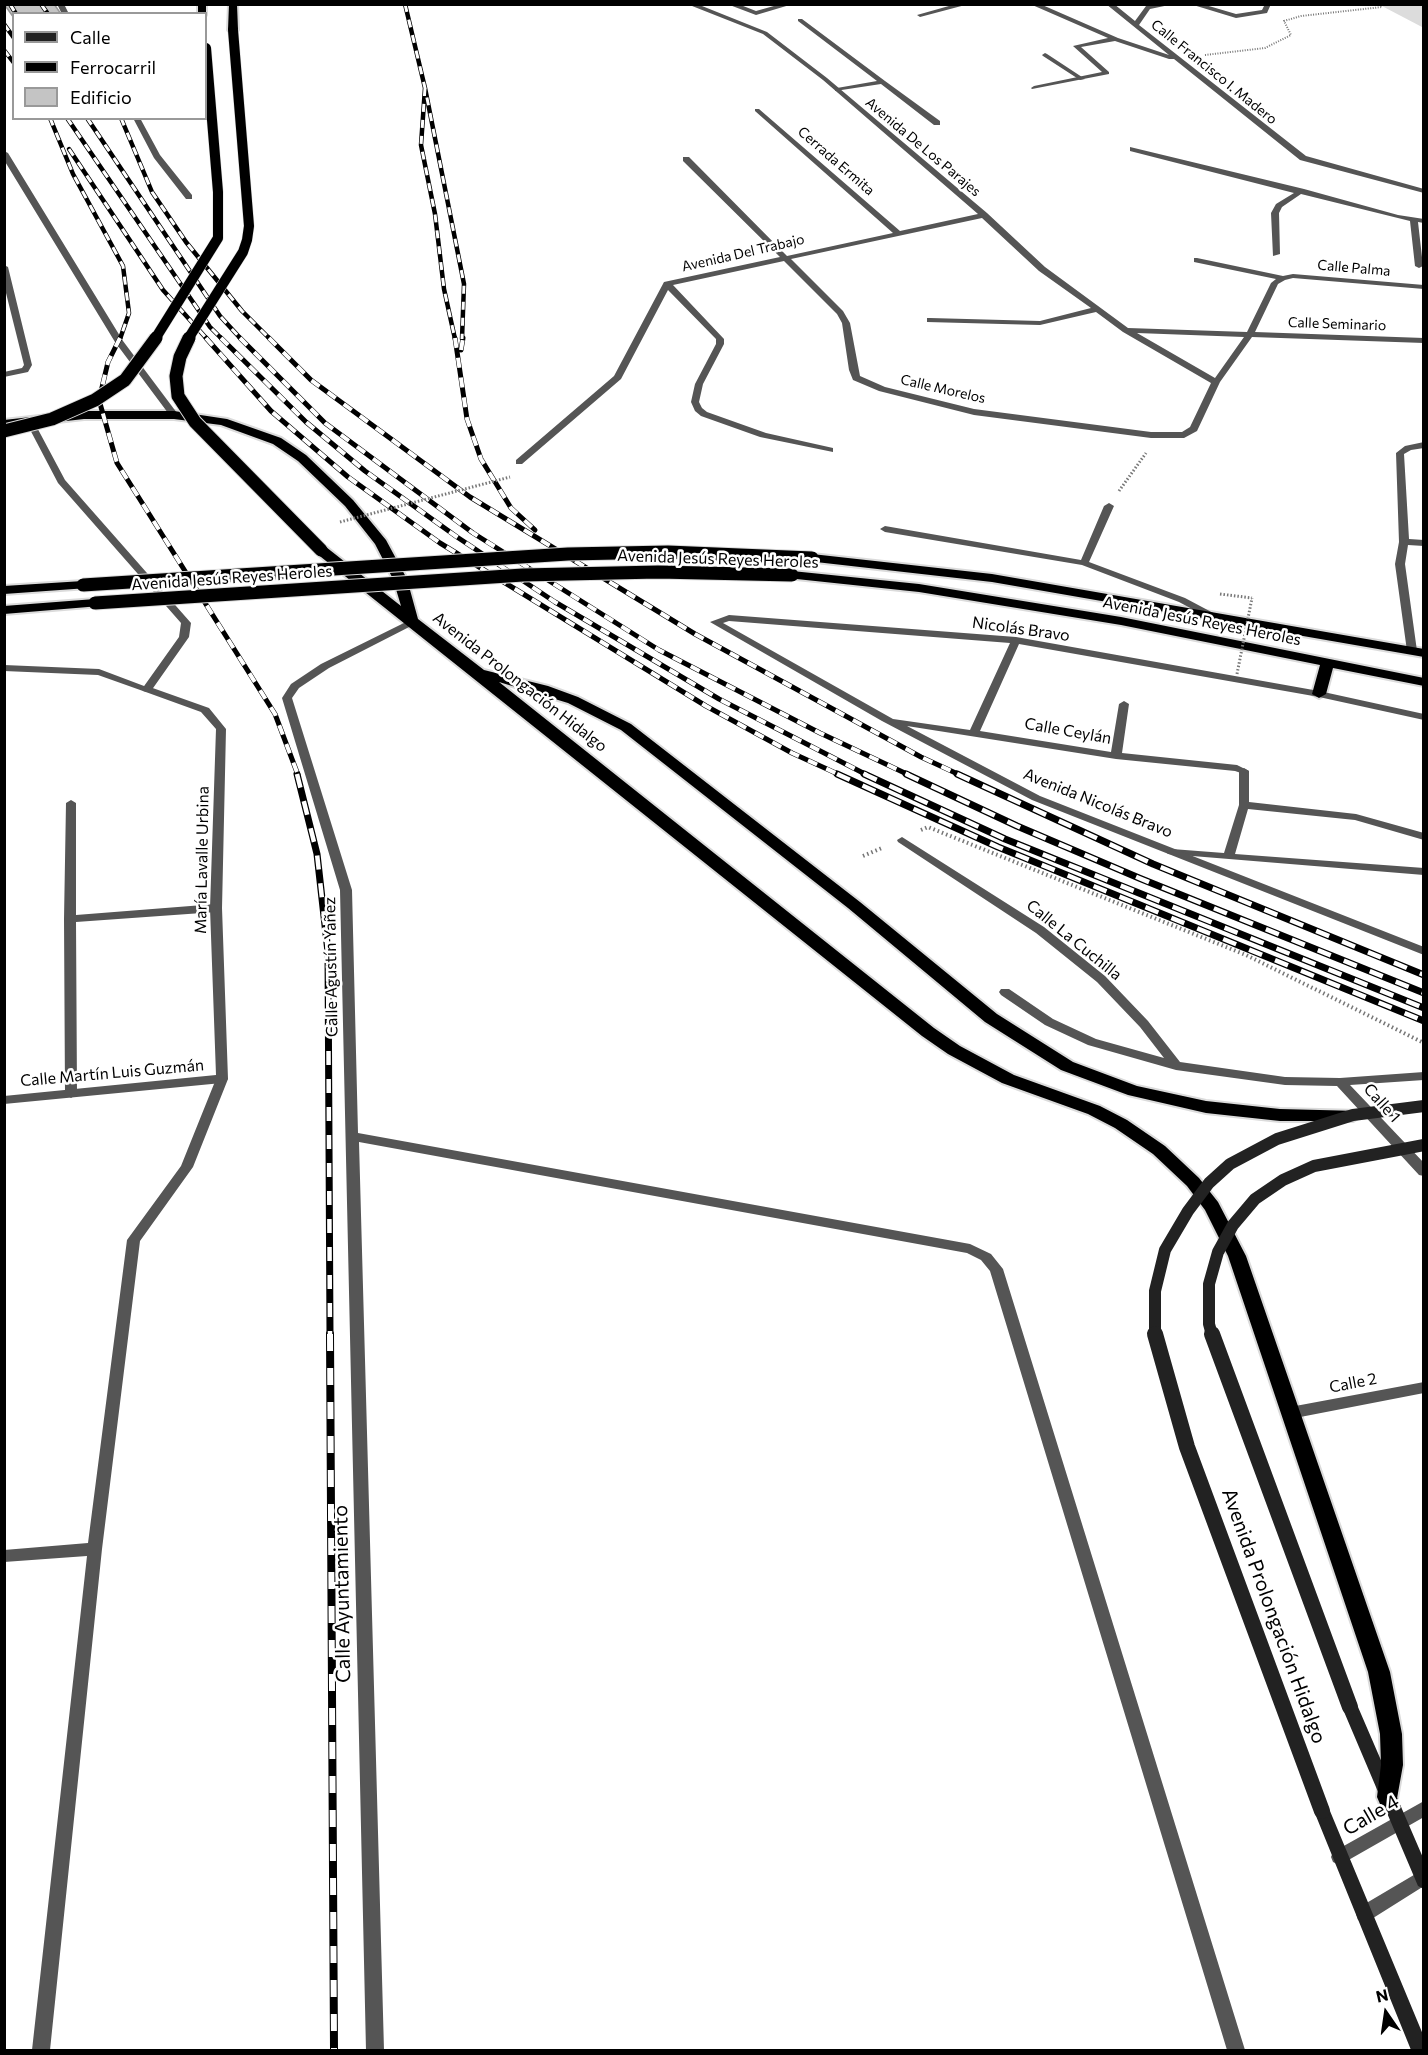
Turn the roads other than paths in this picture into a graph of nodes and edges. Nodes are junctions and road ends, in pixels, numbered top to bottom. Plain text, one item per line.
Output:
1 (233, 4) edge
2 (690, 4) edge
3 (730, 4) edge
4 (790, 4) edge
5 (966, 4) edge
6 (1033, 4) edge
7 (1109, 4) edge
8 (1171, 4) edge
9 (1193, 4) edge
10 (1268, 4) edge
11 (920, 15) dead end
12 (800, 20) dead end
13 (1136, 24) junction
14 (1116, 39) junction
15 (1045, 55) dead end
16 (207, 60) edge
17 (1178, 60) junction
18 (1082, 79) junction
19 (883, 82) junction
20 (1034, 88) dead end
21 (837, 90) junction
22 (757, 110) dead end
23 (137, 120) edge
24 (937, 123) dead end
25 (1132, 149) dead end
26 (4, 153) edge
27 (686, 159) dead end
28 (1301, 190) junction
29 (1424, 191) edge
30 (189, 197) dead end
31 (984, 215) junction
32 (1414, 220) junction
33 (1424, 221) edge
34 (898, 233) junction
35 (1276, 254) dead end
36 (782, 257) junction
37 (1197, 260) dead end
38 (1419, 266) dead end
39 (4, 267) edge
40 (1283, 278) junction
41 (667, 284) junction
42 (1424, 287) edge
43 (1097, 309) junction
44 (930, 320) dead end
45 (1126, 330) junction
46 (1250, 334) junction
47 (1424, 340) edge
48 (4, 375) edge
49 (1216, 382) junction
50 (174, 415) junction
51 (29, 420) junction
52 (4, 424) edge
53 (4, 431) edge
54 (1424, 445) edge
55 (830, 450) dead end
56 (519, 462) dead end
57 (1108, 506) road end
58 (885, 529) dead end
59 (1404, 542) junction
60 (1424, 543) edge
61 (1084, 563) junction
62 (4, 590) edge
63 (4, 610) edge
64 (1214, 617) junction
65 (717, 620) joint
66 (412, 622) junction
67 (1016, 640) junction
68 (1418, 652) edge
69 (1328, 663) junction
70 (4, 668) edge
71 (479, 673) junction
72 (1424, 682) edge
73 (147, 688) junction
74 (1319, 694) junction
75 (1124, 704) dead end
76 (1424, 717) edge
77 (886, 719) junction
78 (974, 732) junction
79 (1116, 756) junction
80 (71, 803) dead end
81 (1244, 806) junction
82 (1424, 837) edge
83 (902, 840) road end
84 (1172, 852) junction
85 (1228, 856) junction
86 (1424, 872) edge
87 (216, 908) junction
88 (70, 919) junction
89 (1424, 951) edge
90 (1005, 992) dead end
91 (1176, 1066) junction
92 (1424, 1076) edge
93 (222, 1079) junction
94 (1340, 1082) junction
95 (71, 1094) junction
96 (4, 1100) edge
97 (1424, 1106) edge
98 (1353, 1115) junction
99 (352, 1136) junction
100 (1424, 1146) edge
101 (1423, 1171) edge
102 (1424, 1387) edge
103 (1290, 1413) junction
104 (95, 1549) junction
105 (4, 1556) edge
106 (1388, 1797) junction
107 (1424, 1808) edge
108 (1400, 1823) junction
109 (1339, 1857) junction
110 (1423, 1879) edge
111 (1364, 1914) junction
112 (41, 2050) edge
113 (375, 2050) edge
114 (1236, 2050) edge
115 (1420, 2050) edge

1 - 66 highway, Avenida Prolongación Hidalgo, bridge
2 - 21 street, Avenida De Los Parajes
3 - 4 street
5 - 11 street
6 - 14 street
7 - 13 street, Calle Francisco I. Madero
8 - 13 street
9 - 10 street
12 - 19 street
13 - 17 street, Calle Francisco I. Madero
14 - 17 street
14 - 18 street
15 - 18 street
16 - 53 highway, bridge
17 - 29 street, Calle Francisco I. Madero
18 - 20 street
19 - 21 street
19 - 24 street
21 - 31 street, Avenida De Los Parajes
22 - 34 street, Cerrada Ermita
23 - 30 street
25 - 28 street
26 - 50 street
27 - 36 street, Calle Morelos
28 - 32 street
28 - 35 street
31 - 34 street, Avenida Del Trabajo
31 - 43 street, Avenida De Los Parajes
32 - 33 street
32 - 38 street
34 - 36 street, Avenida Del Trabajo
36 - 41 street, Avenida Del Trabajo
36 - 49 street, Calle Morelos
37 - 40 street, Calle Palma
39 - 48 street
40 - 42 street, Calle Palma
40 - 46 street
41 - 55 street
41 - 56 street, Avenida Del Trabajo
43 - 44 street
43 - 45 street, Avenida De Los Parajes
45 - 46 street, Calle Seminario
45 - 49 street
46 - 47 street, Calle Seminario
46 - 49 street
50 - 51 highway
50 - 66 highway
51 - 52 highway
51 - 73 street
54 - 59 street
57 - 61 street
58 - 61 street
59 - 60 street
59 - 68 street
61 - 64 street
62 - 64 highway, Avenida Jesús Reyes Heroles, bridge
63 - 69 highway, Avenida Jesús Reyes Heroles, bridge
64 - 68 highway, Avenida Jesús Reyes Heroles
65 - 67 street, Nicolás Bravo
65 - 77 street, Avenida Nicolás Bravo
66 - 71 highway, Avenida Prolongación Hidalgo
66 - 99 street, Calle Agustín Yañez
67 - 74 street, Nicolás Bravo
67 - 78 street
69 - 72 highway, Avenida Jesús Reyes Heroles
69 - 74 highway
70 - 73 street, María Lavalle Urbina
71 - 98 highway
71 - 103 highway, Avenida Prolongación Hidalgo
73 - 87 street, María Lavalle Urbina
74 - 76 street, Nicolás Bravo
75 - 79 street
77 - 78 street, Calle Ceylán
77 - 84 street, Avenida Nicolás Bravo
78 - 79 street, Calle Ceylán
79 - 81 street, Calle Ceylán
80 - 88 street
81 - 82 street
81 - 85 street
83 - 91 street, Calle La Cuchilla
84 - 85 street
84 - 89 street, Avenida Nicolás Bravo
85 - 86 street
87 - 88 street
87 - 93 street, María Lavalle Urbina
88 - 95 street
90 - 91 street
91 - 94 street
92 - 94 street
93 - 95 street, Calle Martín Luis Guzmán
93 - 104 street
94 - 101 street, Calle 1
95 - 96 street, Calle Martín Luis Guzmán
97 - 98 main road, Avenida Prolongación Hidalgo, bridge
98 - 109 main road, Avenida Prolongación Hidalgo, bridge
99 - 113 street, Calle Ayuntamiento
99 - 114 street
100 - 106 main road, Avenida Prolongación Hidalgo, bridge
102 - 103 street, Calle 2
103 - 106 highway, Avenida Prolongación Hidalgo
104 - 105 street
104 - 112 street
106 - 108 main road, Avenida Prolongación Hidalgo
107 - 108 street, Calle 4
108 - 109 street, Calle 4
108 - 110 main road, Avenida Prolongación Hidalgo
109 - 111 main road, Avenida Prolongación Hidalgo
110 - 111 street
111 - 115 main road, Avenida Prolongación Hidalgo

